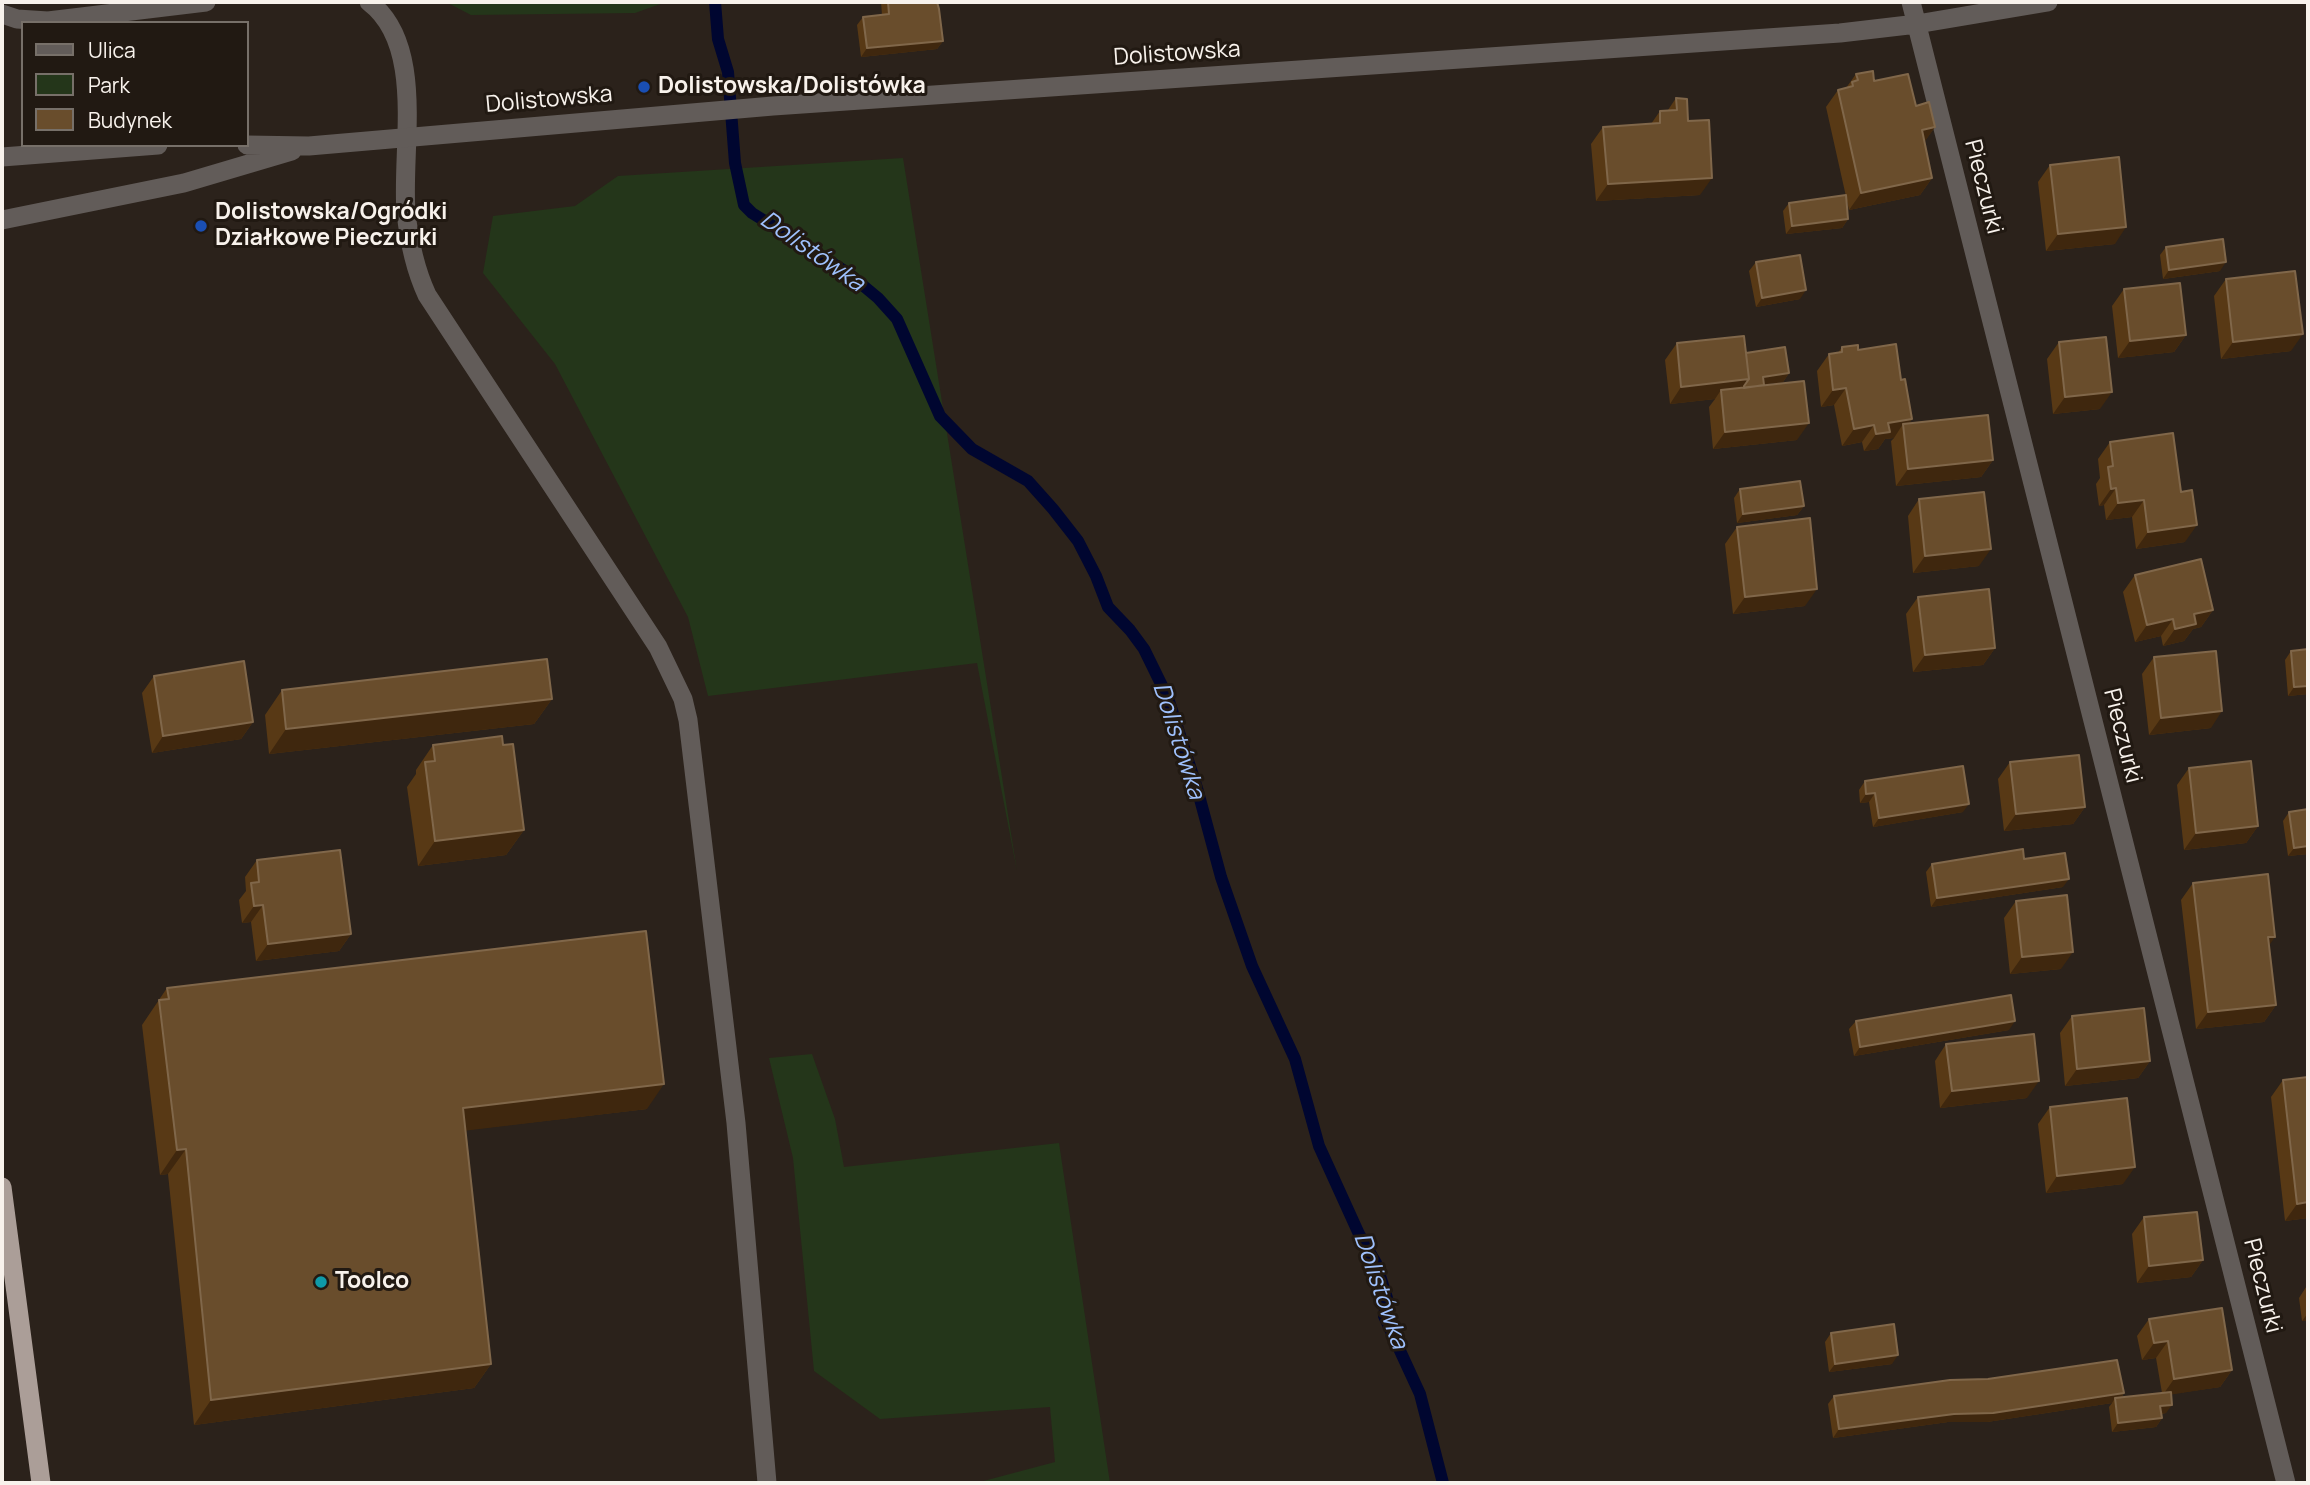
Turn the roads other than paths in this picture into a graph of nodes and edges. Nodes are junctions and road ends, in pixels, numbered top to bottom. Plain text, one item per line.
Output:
1 (206, 2) edge
2 (369, 2) edge
3 (1911, 2) edge
4 (2048, 2) edge
5 (2, 14) edge
6 (1917, 24) junction
7 (407, 138) junction
8 (248, 145) edge
9 (309, 146) junction
10 (132, 147) edge
11 (2, 157) edge
12 (2, 220) edge
13 (2, 1187) edge
14 (41, 1483) edge
15 (767, 1483) edge
16 (2286, 1483) edge

1 - 5 street
2 - 7 street
3 - 6 street, Pieczurki
4 - 6 street, Dolistowska
6 - 7 street, Dolistowska
6 - 16 street, Pieczurki
7 - 9 street, Dolistowska
7 - 15 street
8 - 9 street, Dolistowska
9 - 12 street, Dolistowska
10 - 11 street
13 - 14 highway

